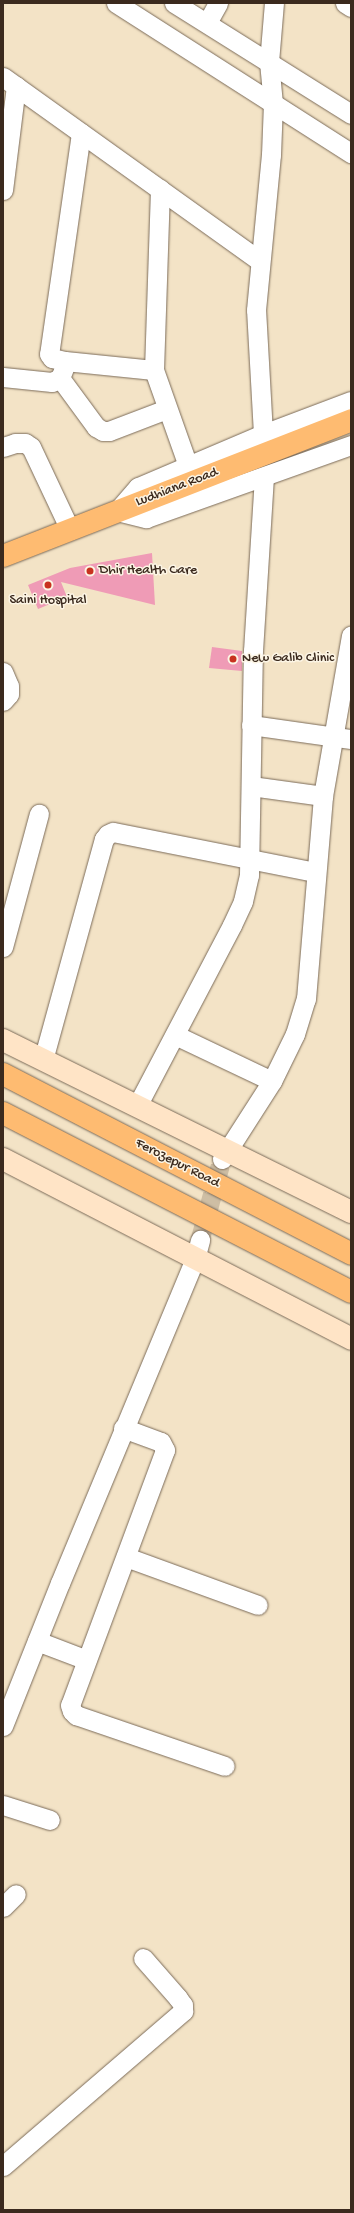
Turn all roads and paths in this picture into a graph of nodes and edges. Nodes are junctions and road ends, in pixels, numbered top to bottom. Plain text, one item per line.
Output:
1 (116, 3) edge
2 (174, 3) edge
3 (218, 3) edge
4 (274, 3) edge
5 (345, 3) edge
6 (351, 7) edge
7 (207, 23) junction
8 (269, 62) junction
9 (10, 81) edge
10 (273, 104) junction
11 (351, 114) edge
12 (82, 133) junction
13 (351, 153) edge
14 (160, 189) junction
15 (3, 190) edge
16 (260, 261) junction
17 (63, 369) junction
18 (154, 370) junction
19 (3, 377) edge
20 (351, 401) edge
21 (167, 409) junction
22 (351, 420) edge
23 (263, 434) junction
24 (351, 445) edge
25 (3, 447) edge
26 (188, 466) junction
27 (264, 477) junction
28 (117, 511) junction
29 (70, 530) junction
30 (3, 556) edge
31 (351, 634) edge
32 (3, 672) edge
33 (3, 700) edge
34 (251, 725) junction
35 (343, 737) edge
36 (251, 786) junction
37 (323, 796) junction
38 (39, 814) dead end
39 (250, 859) junction
40 (315, 872) junction
41 (3, 947) edge
42 (175, 1035) junction
43 (3, 1040) edge
44 (43, 1060) junction
45 (3, 1074) edge
46 (272, 1081) junction
47 (137, 1106) junction
48 (3, 1114) edge
49 (224, 1154) junction
50 (3, 1159) edge
51 (351, 1212) edge
52 (198, 1249) junction
53 (351, 1254) edge
54 (351, 1292) edge
55 (351, 1339) edge
56 (123, 1428) junction
57 (126, 1557) junction
58 (258, 1605) dead end
59 (37, 1641) junction
60 (87, 1660) junction
61 (3, 1726) edge
62 (225, 1766) dead end
63 (3, 1805) edge
64 (50, 1820) dead end
65 (143, 1958) dead end
66 (3, 2166) edge

1 - 10 street
2 - 7 street
3 - 7 street
4 - 8 street
5 - 6 street
7 - 8 street
8 - 10 street
8 - 11 street
9 - 12 street
9 - 15 street
10 - 13 street
10 - 16 street
12 - 14 street
12 - 17 street
14 - 16 street
14 - 18 street
16 - 23 street
17 - 18 street
17 - 19 street
17 - 21 street
18 - 21 street
20 - 23 street
21 - 26 street
22 - 28 main road, Ludhiana Road
23 - 26 street
24 - 27 street
25 - 29 street
26 - 28 street
27 - 28 street
27 - 34 street
28 - 29 main road, Ludhiana Road
29 - 30 main road, Ludhiana Road
31 - 35 street
32 - 33 street
34 - 35 street
34 - 36 street
35 - 37 street
36 - 37 street
36 - 39 street
37 - 40 street
38 - 41 street
39 - 40 street
39 - 42 street
39 - 44 street
40 - 46 street
42 - 46 street
42 - 47 street
43 - 44 main road
44 - 47 main road
45 - 53 main road, Ferozepur Road
46 - 49 street
47 - 49 main road
48 - 54 main road
49 - 51 main road
50 - 52 main road
52 - 55 main road
52 - 56 street
56 - 57 street
56 - 59 street
57 - 58 street
57 - 60 street
59 - 60 street
59 - 61 street
60 - 62 street
63 - 64 street
65 - 66 street

